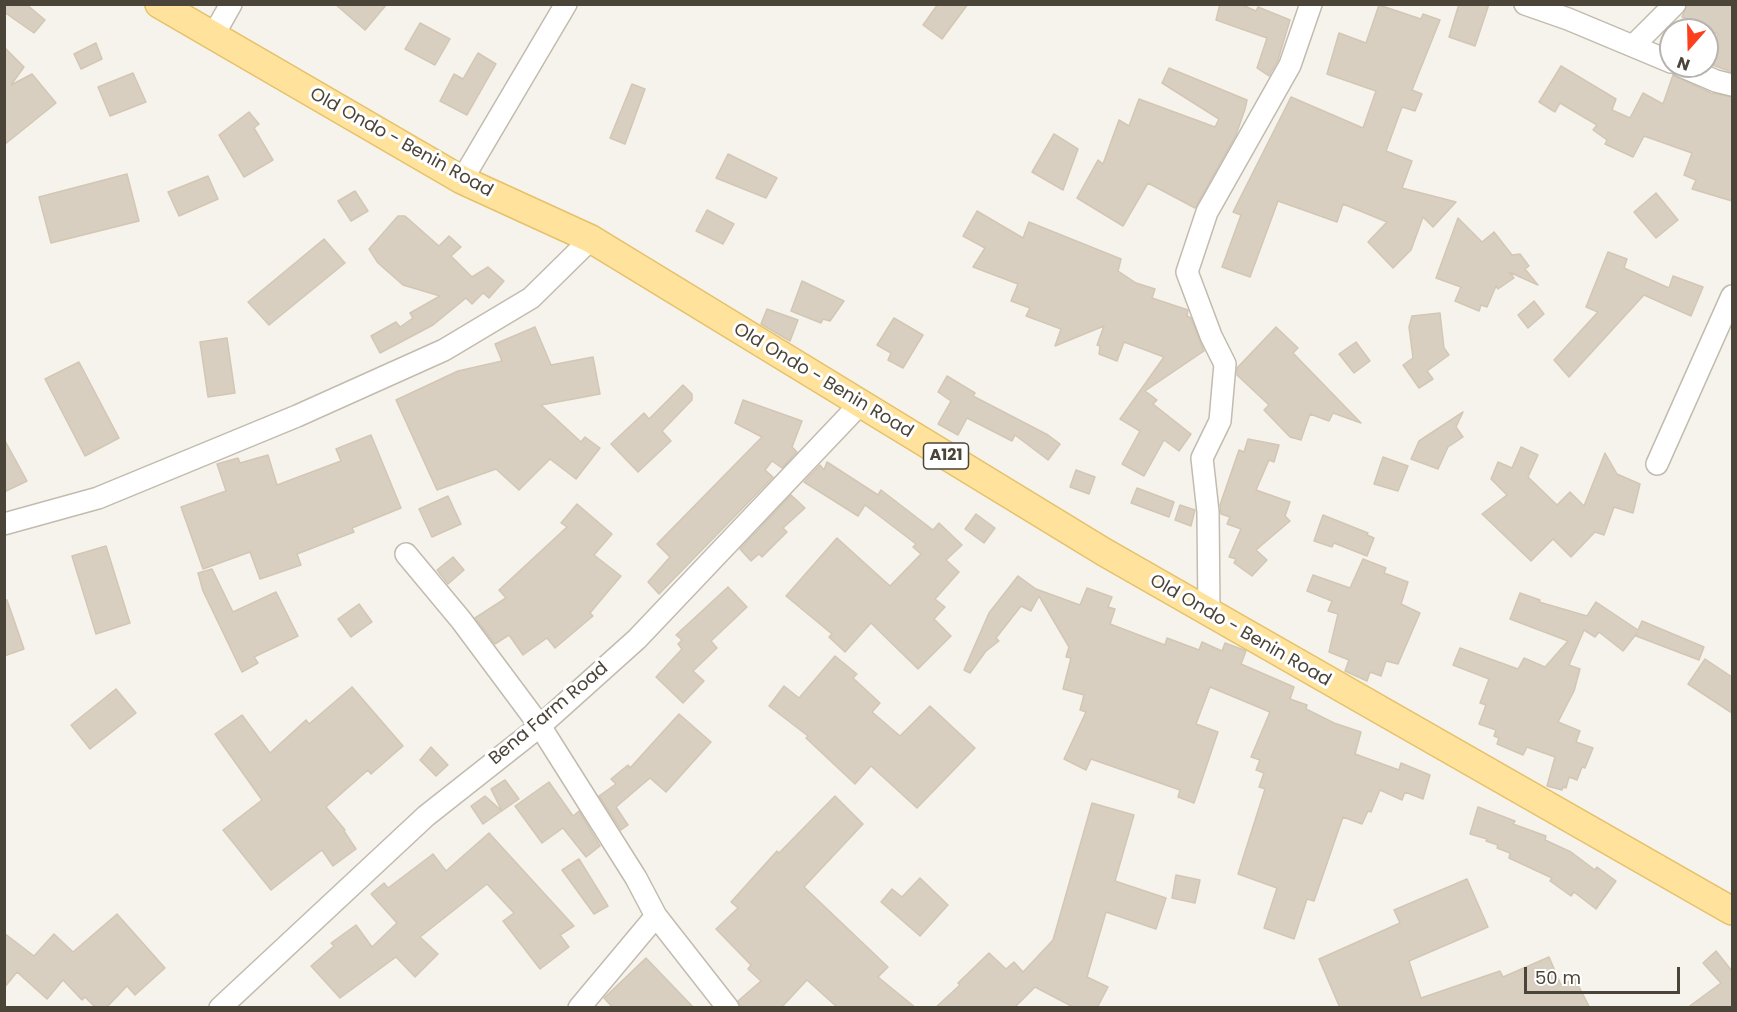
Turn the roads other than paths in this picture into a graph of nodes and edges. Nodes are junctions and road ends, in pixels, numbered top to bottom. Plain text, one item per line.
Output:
1 (159, 4) edge
2 (231, 4) edge
3 (566, 4) edge
4 (1311, 4) edge
5 (1525, 4) edge
6 (1675, 4) edge
7 (213, 36) junction
8 (1634, 45) junction
9 (1659, 56) edge
10 (1709, 78) edge
11 (1732, 85) edge
12 (462, 180) junction
13 (591, 239) junction
14 (1732, 296) edge
15 (861, 403) junction
16 (1657, 464) dead end
17 (4, 524) edge
18 (406, 554) dead end
19 (1209, 614) junction
20 (540, 726) junction
21 (1732, 911) edge
22 (656, 916) junction
23 (220, 1008) edge
24 (579, 1008) edge
25 (728, 1008) edge

1 - 7 main road, Old Ondo - Benin Road / A121
2 - 7 street
3 - 12 street
4 - 19 street
5 - 8 street
6 - 8 street
7 - 12 main road, Old Ondo - Benin Road / A121
8 - 9 street
10 - 11 street
12 - 13 main road, Old Ondo - Benin Road / A121
13 - 15 main road, Old Ondo - Benin Road / A121
13 - 17 street
14 - 16 street
15 - 19 main road, Old Ondo - Benin Road / A121
15 - 20 street, Bena Farm Road
18 - 20 street
19 - 21 main road, Old Ondo - Benin Road / A121
20 - 22 street
20 - 23 street, Bena Farm Road
22 - 24 street
22 - 25 street

